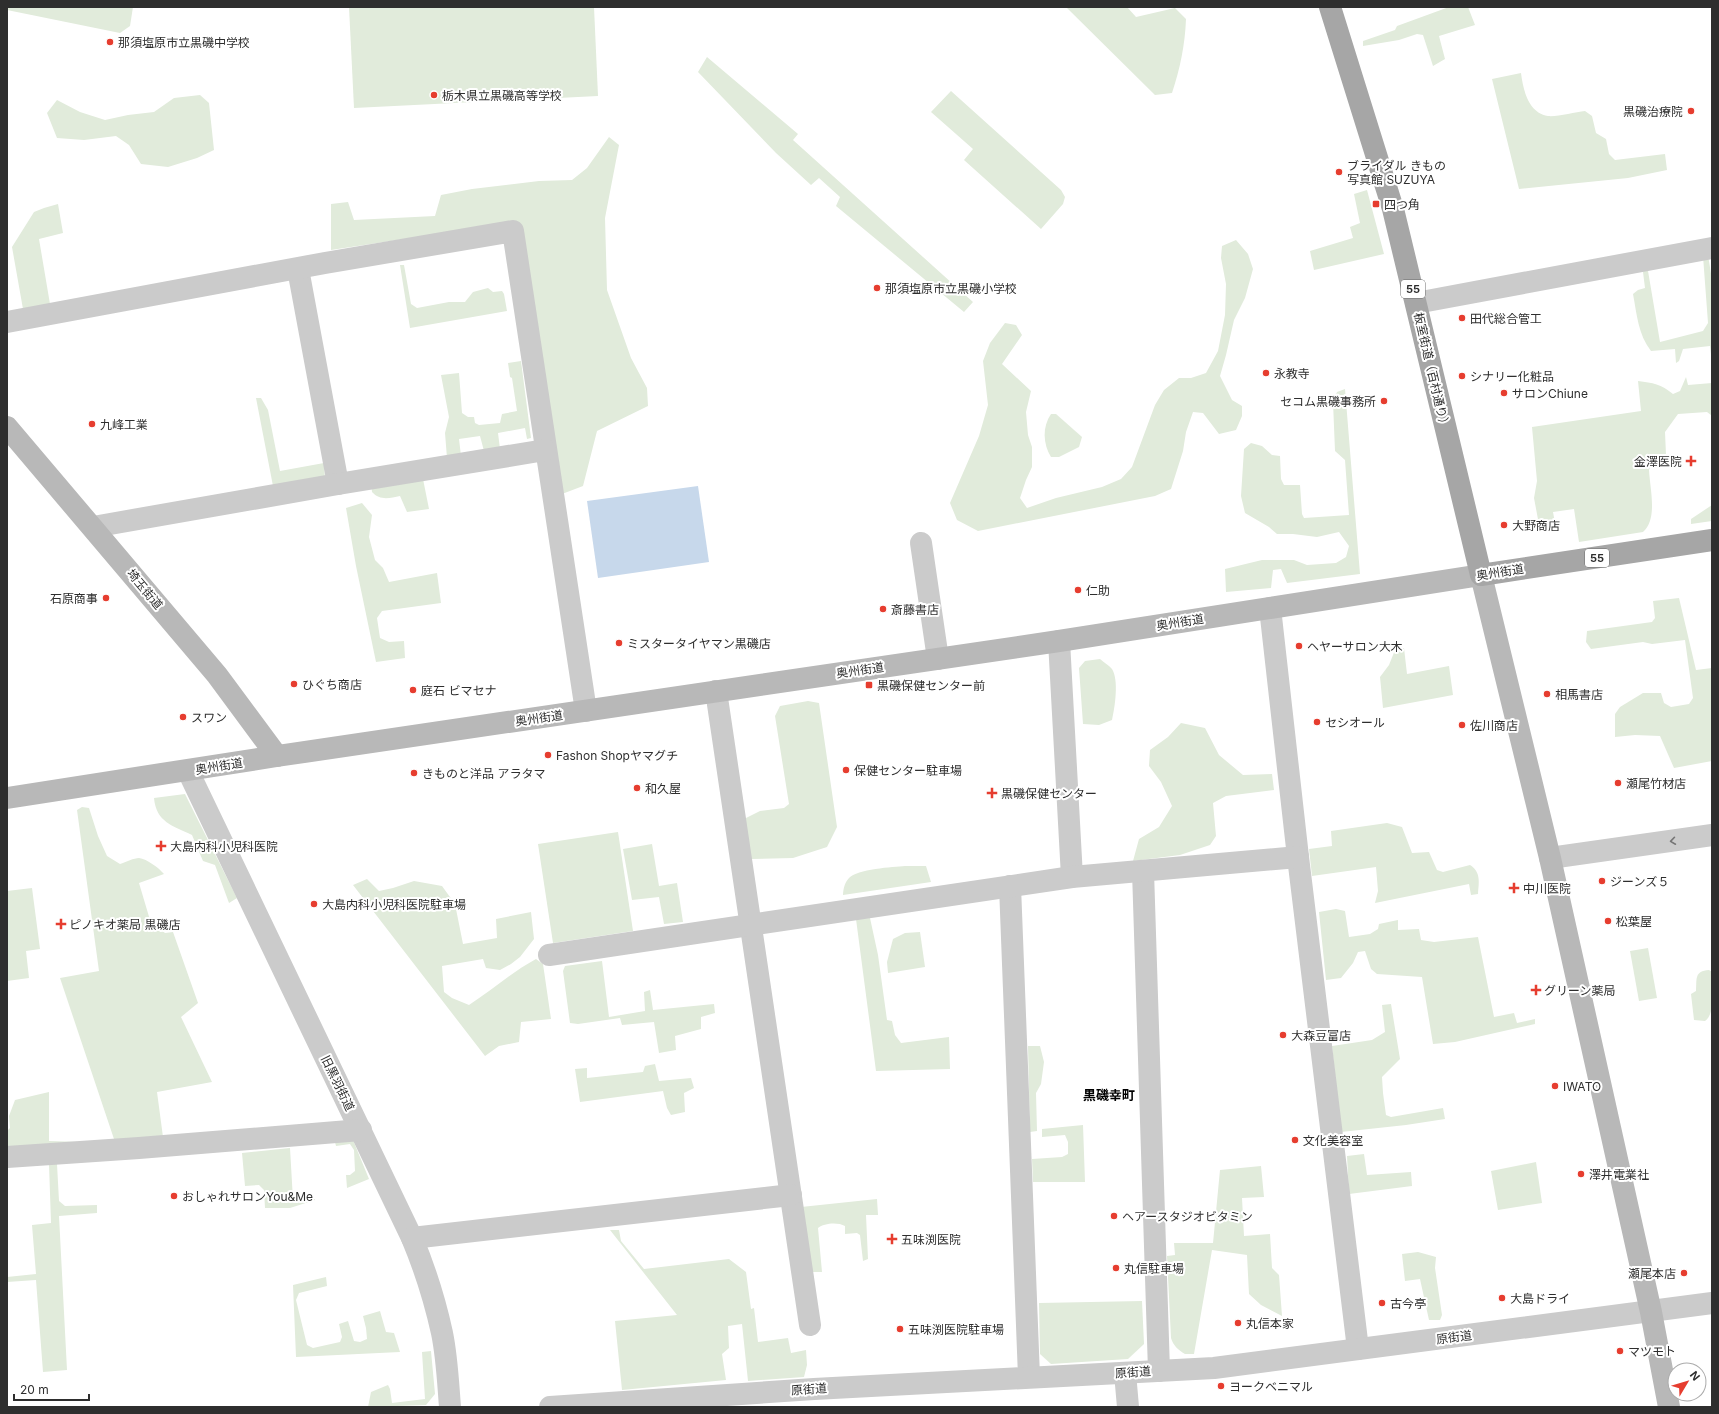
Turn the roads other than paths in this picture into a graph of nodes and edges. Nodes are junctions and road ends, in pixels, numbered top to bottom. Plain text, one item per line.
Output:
1 (1330, 7) edge
2 (1712, 248) edge
3 (298, 269) junction
4 (1416, 303) junction
5 (7, 322) edge
6 (7, 427) edge
7 (546, 450) junction
8 (338, 484) junction
9 (93, 527) junction
10 (1712, 540) edge
11 (922, 543) dead end
12 (1481, 575) junction
13 (1270, 608) junction
14 (1059, 641) junction
15 (938, 659) junction
16 (716, 691) junction
17 (586, 711) junction
18 (276, 756) junction
19 (188, 771) junction
20 (7, 798) edge
21 (1712, 835) edge
22 (1298, 857) junction
23 (1550, 858) junction
24 (1143, 871) junction
25 (1072, 877) junction
26 (1010, 886) junction
27 (751, 924) junction
28 (549, 955) dead end
29 (361, 1130) junction
30 (7, 1157) edge
31 (791, 1195) junction
32 (412, 1238) junction
33 (1712, 1303) edge
34 (1651, 1312) junction
35 (810, 1325) dead end
36 (1358, 1349) junction
37 (1159, 1371) junction
38 (1125, 1373) junction
39 (1029, 1377) junction
40 (815, 1398) edge
41 (450, 1407) edge
42 (550, 1407) edge
43 (1128, 1407) edge
44 (1669, 1407) edge

1 - 4 main road, 板室街道（百村通り） / 55
2 - 4 street
3 - 5 street
3 - 7 street
3 - 8 street
4 - 12 main road, 板室街道（百村通り） / 55
6 - 9 main road, 埼玉街道
7 - 8 street
7 - 17 street
8 - 9 street
9 - 18 main road, 埼玉街道
10 - 12 main road, 奥州街道 / 55
11 - 15 street
12 - 13 main road, 奥州街道
12 - 23 main road
13 - 14 main road, 奥州街道
13 - 22 street
14 - 15 main road, 奥州街道
14 - 25 street
15 - 16 main road, 奥州街道
16 - 17 main road, 奥州街道
16 - 27 street
17 - 18 main road, 奥州街道
18 - 19 main road, 奥州街道
19 - 20 main road, 奥州街道
19 - 29 street, 旧黒羽街道
21 -> 23 street
22 - 24 street
22 - 36 street
23 - 34 main road
24 - 25 street
24 - 37 street
25 - 26 street
26 - 27 street
26 - 39 street
27 - 28 street
27 - 31 street
29 - 30 street
29 - 32 street, 旧黒羽街道
31 - 32 street
31 - 35 street
32 - 41 street, 旧黒羽街道
33 - 34 street, 原街道
34 - 36 street, 原街道
34 - 44 main road
36 - 37 street, 原街道
37 - 38 street, 原街道
38 - 39 street, 原街道
38 - 43 street
39 - 40 street, 原街道
40 - 42 street, 原街道

